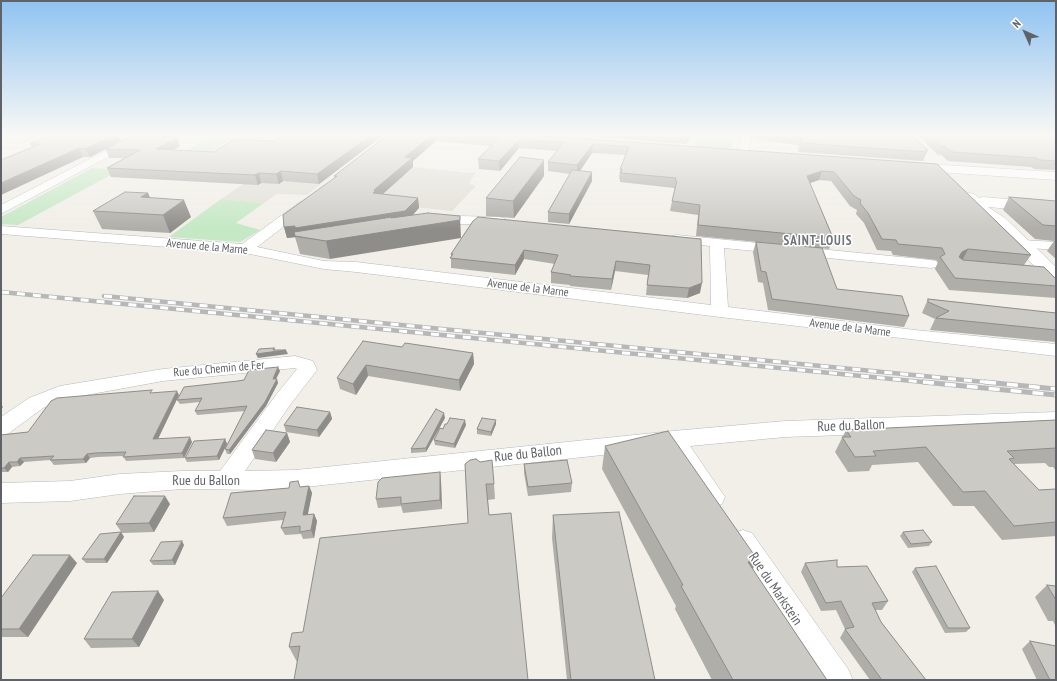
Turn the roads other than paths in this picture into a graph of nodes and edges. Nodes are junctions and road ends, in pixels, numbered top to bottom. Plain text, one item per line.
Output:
1 (85, 166) edge
2 (896, 166) edge
3 (945, 172) junction
4 (1053, 178) edge
5 (313, 198) edge
6 (983, 202) junction
7 (1056, 208) edge
8 (1, 210) edge
9 (999, 221) junction
10 (512, 222) edge
11 (425, 224) edge
12 (1, 230) edge
13 (664, 238) edge
14 (717, 243) junction
15 (1022, 244) junction
16 (1056, 246) edge
17 (246, 250) junction
18 (931, 264) dead end
19 (1032, 273) edge
20 (1055, 276) edge
21 (720, 312) junction
22 (1056, 350) edge
23 (1056, 420) edge
24 (1, 428) edge
25 (673, 439) junction
26 (226, 480) junction
27 (1, 493) edge
28 (836, 680) edge

1 - 8 street
2 - 3 main road
3 - 4 main road
3 - 6 main road
3 - 9 main road
5 - 17 street
6 - 7 main road
6 - 9 main road
9 - 15 main road
10 - 11 street
12 - 17 street, Avenue de la Marne
13 - 14 street
14 - 18 street
14 - 21 street
15 - 16 street
15 - 20 main road
17 - 21 street, Avenue de la Marne
19 - 20 street
21 - 22 street, Avenue de la Marne
23 - 25 street, Rue du Ballon
24 - 26 street, Rue du Chemin de Fer
25 - 26 street, Rue du Ballon
25 - 28 street, Rue du Markstein
26 - 27 street, Rue du Ballon

